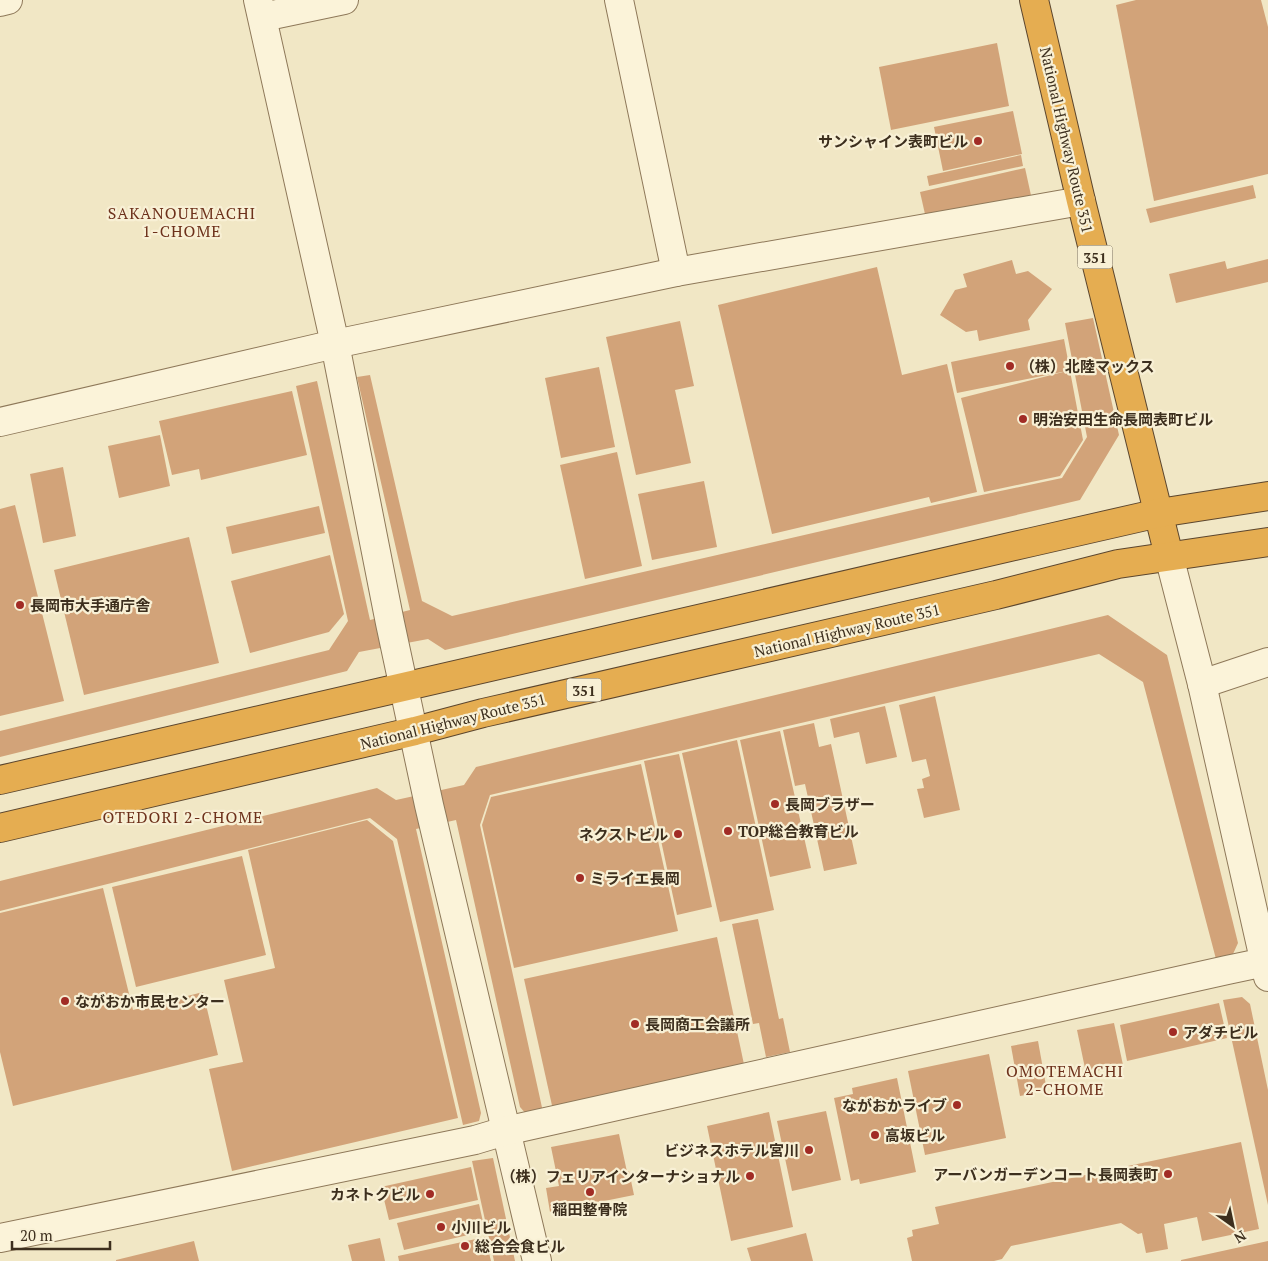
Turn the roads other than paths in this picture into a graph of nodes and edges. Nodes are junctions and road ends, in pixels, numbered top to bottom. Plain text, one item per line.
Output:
1 (8, 0) edge
2 (344, 0) edge
3 (619, 0) edge
4 (1034, 0) edge
5 (0, 2) edge
6 (261, 9) edge
7 (1081, 201) junction
8 (676, 272) junction
9 (336, 344) junction
10 (0, 422) edge
11 (1268, 496) edge
12 (1159, 513) junction
13 (1268, 542) edge
14 (1169, 556) junction
15 (1268, 662) edge
16 (1202, 684) junction
17 (404, 686) junction
18 (414, 731) junction
19 (0, 780) edge
20 (0, 828) edge
21 (1266, 970) edge
22 (505, 1131) junction
23 (0, 1238) edge
24 (536, 1261) edge

1 - 5 street
2 - 6 street
3 - 8 street
4 - 7 highway, National Highway Route 351 / 351
6 - 9 street
7 - 8 street
7 - 12 highway, National Highway Route 351 / 351
8 - 9 street
9 - 10 street
9 - 17 street
11 - 12 highway
12 - 14 highway, National Highway Route 351 / 351
12 - 17 highway
13 - 14 highway, National Highway Route 351 / 351
14 - 16 street
14 - 18 highway, National Highway Route 351 / 351
15 - 16 street
16 - 21 street
17 - 18 street
17 - 19 highway
18 - 20 highway, National Highway Route 351 / 351
18 - 22 street
21 - 22 street
22 - 23 street
22 - 24 street

